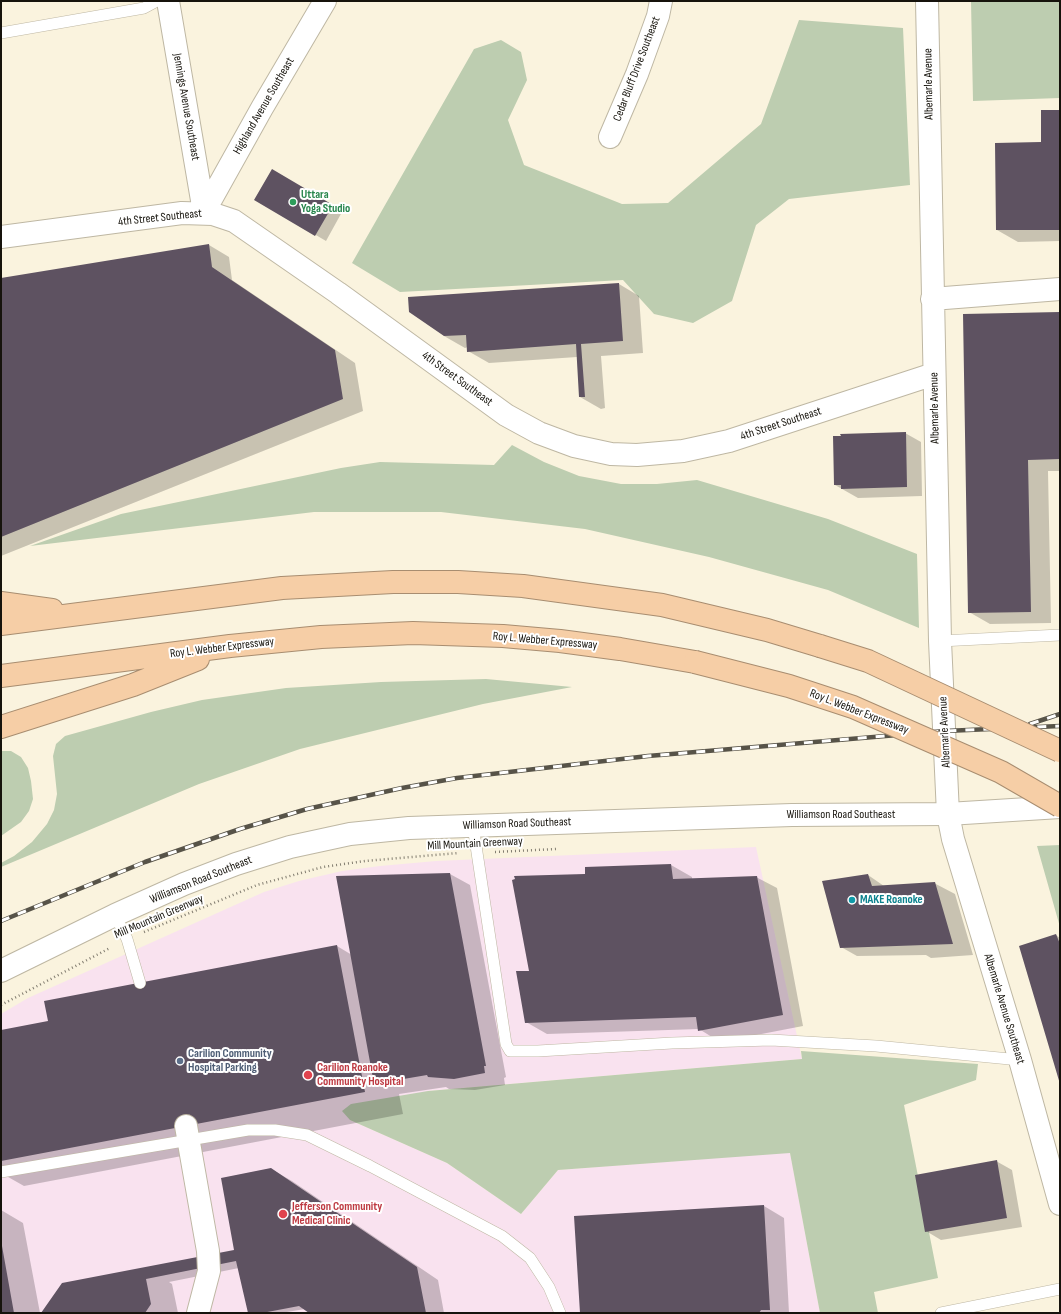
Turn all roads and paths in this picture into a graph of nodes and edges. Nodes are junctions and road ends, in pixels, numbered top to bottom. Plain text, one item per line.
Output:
1 (157, 1) edge
2 (168, 1) edge
3 (325, 1) edge
4 (661, 1) edge
5 (927, 1) edge
6 (1, 33) edge
7 (610, 137) dead end
8 (204, 212) junction
9 (1, 237) edge
10 (1060, 289) edge
11 (932, 299) junction
12 (934, 374) junction
13 (1, 603) edge
14 (79, 614) junction
15 (1, 624) edge
16 (1060, 635) edge
17 (940, 641) junction
18 (230, 646) junction
19 (1, 676) edge
20 (1, 727) edge
21 (1060, 751) edge
22 (1060, 807) edge
23 (948, 814) junction
24 (473, 826) junction
25 (561, 849) dead end
26 (476, 852) junction
27 (115, 915) junction
28 (127, 940) junction
29 (1, 971) edge
30 (140, 983) dead end
31 (1, 1005) edge
32 (1020, 1060) junction
33 (186, 1133) junction
34 (1, 1172) edge
35 (1060, 1204) edge
36 (1060, 1289) edge
37 (198, 1313) edge
38 (560, 1313) edge
39 (941, 1313) edge

1 - 6 lane
2 - 8 street, Jennings Avenue Southeast
3 - 8 street, Highland Avenue Southeast
4 - 7 street, Cedar Bluff Drive Southeast
5 - 11 street, Albemarle Avenue
8 - 9 street, 4th Street Southeast
8 - 12 street, 4th Street Southeast
10 - 11 street
11 - 12 street, Albemarle Avenue
12 - 17 street, Albemarle Avenue
13 - 14 highway
14 - 15 highway
14 - 21 highway, bridge
16 - 17 lane
17 - 23 street, Albemarle Avenue
18 - 19 highway, Roy L. Webber Expressway
18 - 20 highway
18 - 22 highway, Roy L. Webber Expressway, bridge
22 - 23 street, Williamson Road Southeast
23 - 24 street, Williamson Road Southeast
23 - 32 street, Albemarle Avenue Southeast
24 - 26 lane
24 - 27 street, Williamson Road Southeast
25 - 26 path, Mill Mountain Greenway
26 - 28 path, Mill Mountain Greenway
26 - 32 lane
27 - 28 lane
27 - 29 street, Williamson Road Southeast
28 - 30 lane
28 - 31 path, Mill Mountain Greenway
32 - 35 street, Albemarle Avenue Southeast
33 - 34 lane
33 - 37 street
33 - 38 lane
36 - 39 lane

